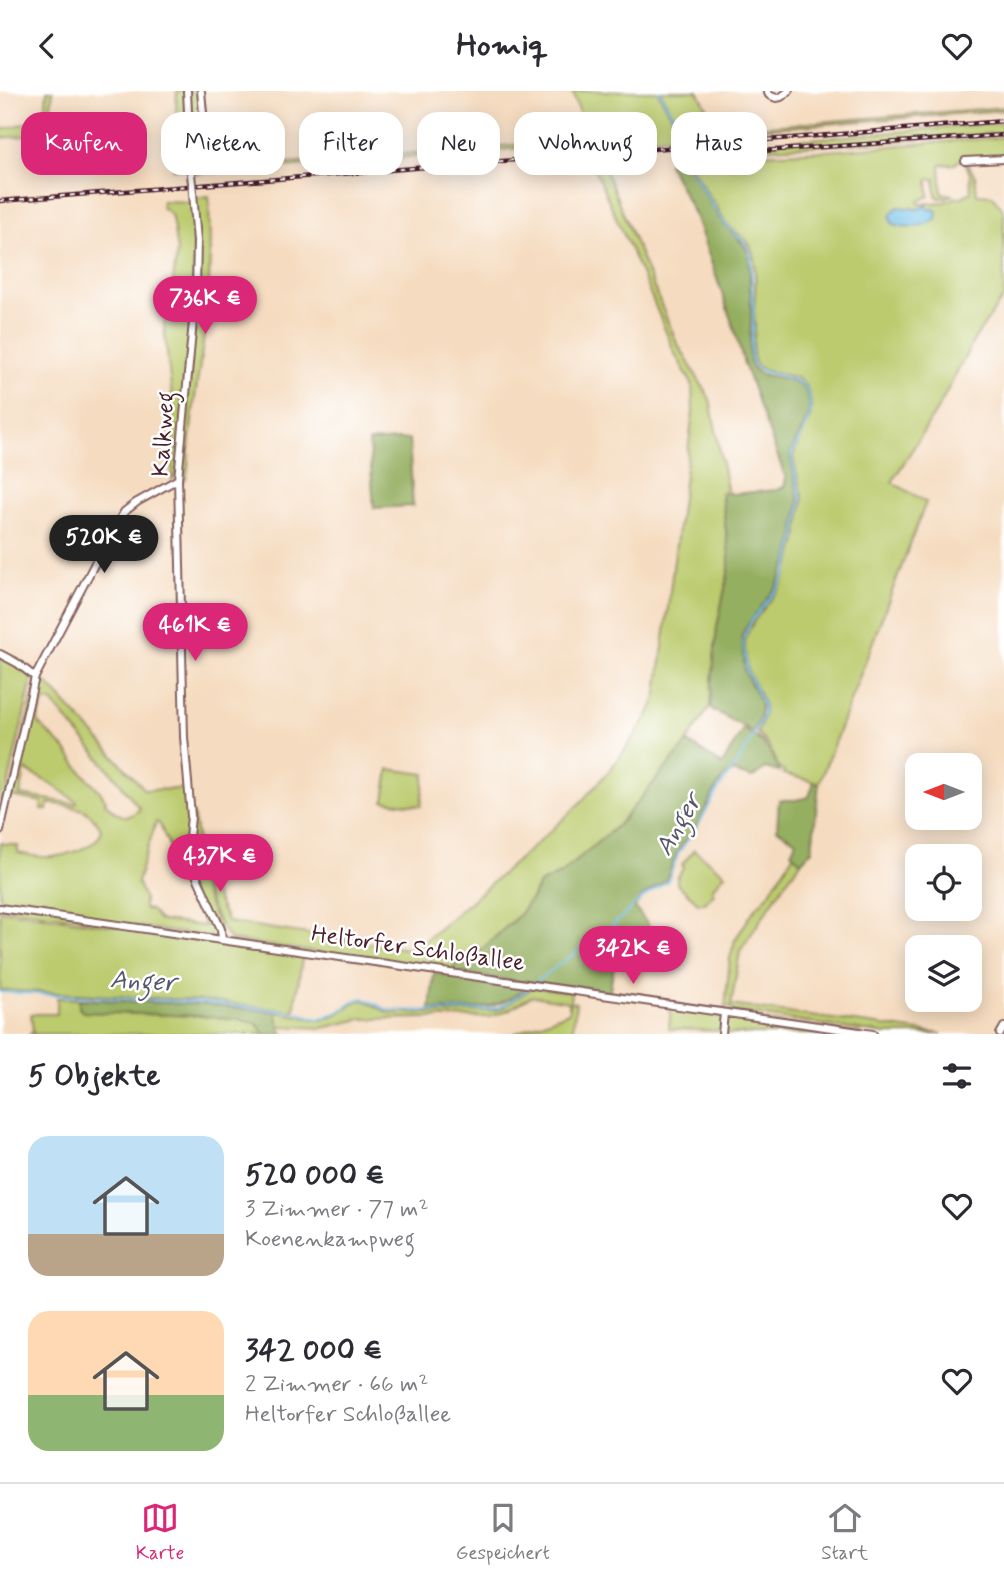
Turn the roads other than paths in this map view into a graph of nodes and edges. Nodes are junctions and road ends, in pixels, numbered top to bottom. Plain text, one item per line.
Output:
1 (187, 91) edge
2 (201, 91) edge
3 (767, 91) edge
4 (789, 91) edge
5 (203, 112) edge
6 (1004, 159) edge
7 (965, 161) dead end
8 (178, 479) junction
9 (0, 654) edge
10 (35, 677) junction
11 (0, 831) edge
12 (0, 908) edge
13 (222, 940) junction
14 (724, 1013) junction
15 (1004, 1027) edge
16 (722, 1034) edge
17 (873, 1034) edge
18 (1000, 1034) edge

1 - 8 street, Kalkweg, bridge
2 - 5 street
3 - 4 street
6 - 7 street
8 - 10 street
8 - 13 street, Kalkweg
9 - 10 street
10 - 11 street
12 - 13 street, Heltorfer Schloßallee
13 - 14 street, Heltorfer Schloßallee
14 - 16 street
14 - 17 street, Heltorfer Schloßallee
15 - 18 street

